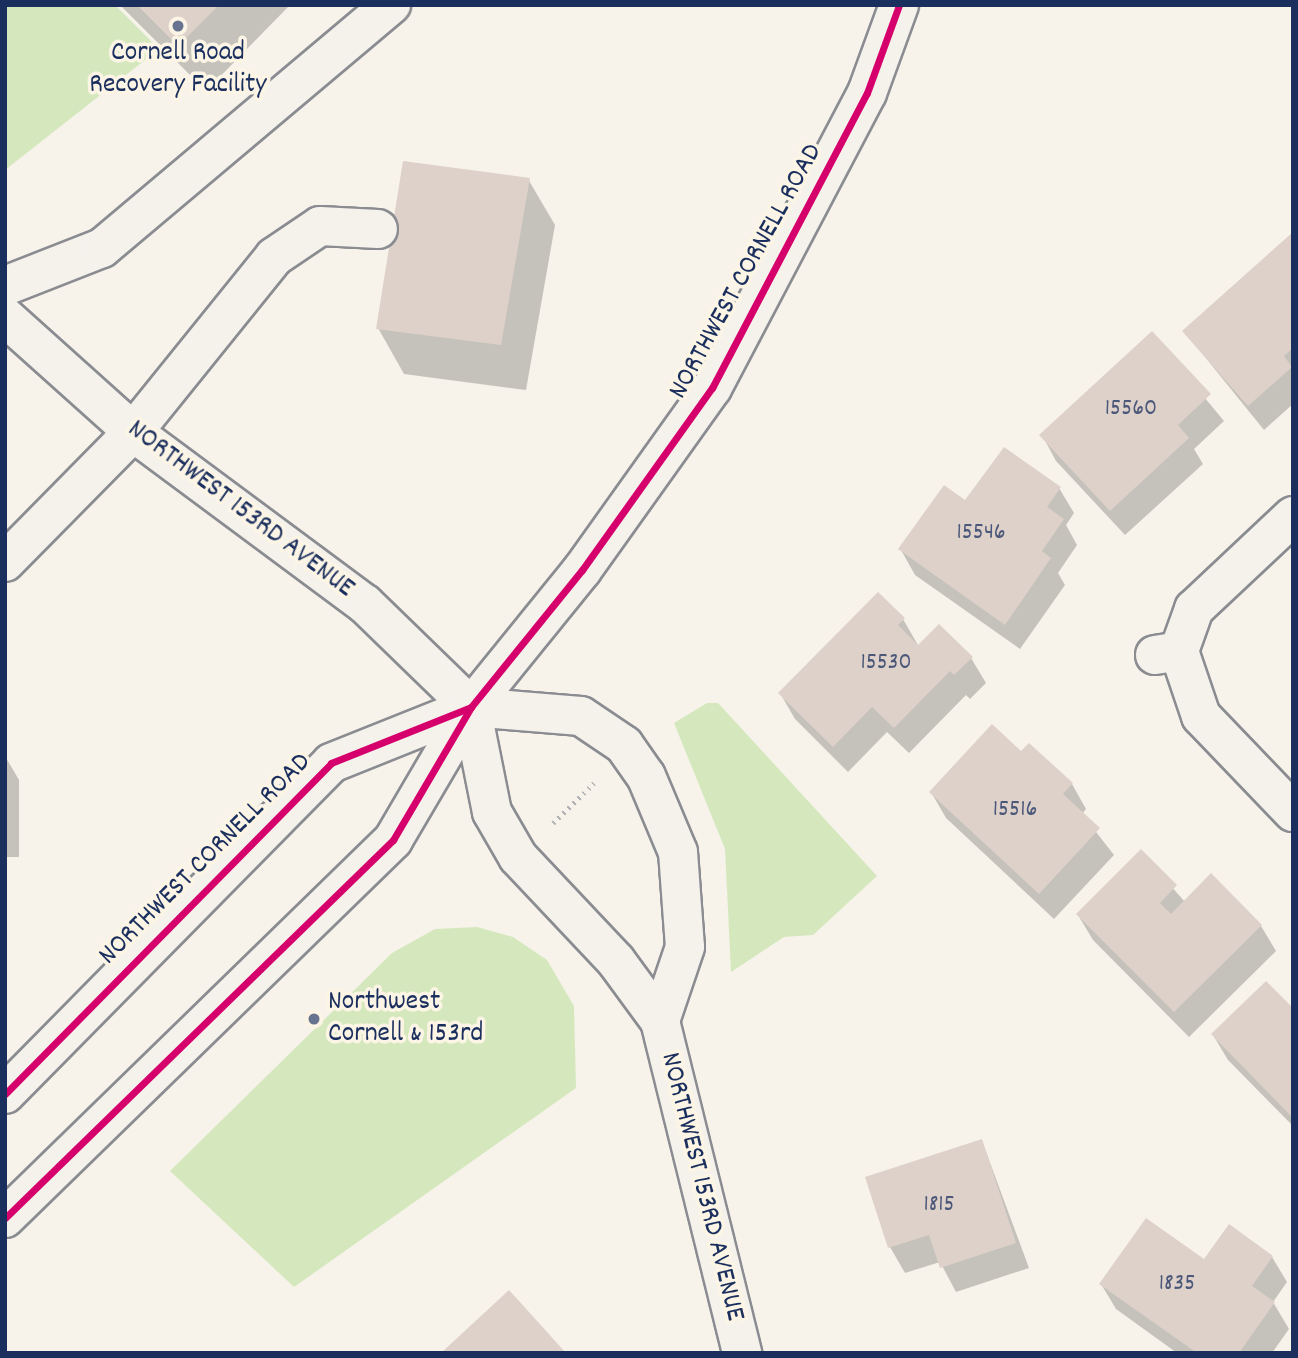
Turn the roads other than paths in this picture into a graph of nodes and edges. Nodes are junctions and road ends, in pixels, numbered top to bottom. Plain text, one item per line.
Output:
1 (391, 5) edge
2 (899, 5) edge
3 (378, 229) dead end
4 (5, 286) edge
5 (5, 317) edge
6 (134, 432) junction
7 (1293, 516) edge
8 (5, 562) edge
9 (471, 707) junction
10 (1293, 812) edge
11 (660, 1021) junction
12 (7, 1088) edge
13 (5, 1218) edge
14 (742, 1353) edge

1 - 4 street
2 - 9 street, NORTHWEST CORNELL ROAD
3 - 6 street
5 - 6 street, NORTHWEST 153RD AVENUE
6 - 8 street
6 - 9 street, NORTHWEST 153RD AVENUE
7 - 10 street
9 - 11 street, NORTHWEST 153RD AVENUE
9 - 11 street, NORTHWEST 153RD AVENUE
9 - 12 street, NORTHWEST CORNELL ROAD
9 - 13 street, NORTHWEST CORNELL ROAD
11 - 14 street, NORTHWEST 153RD AVENUE

